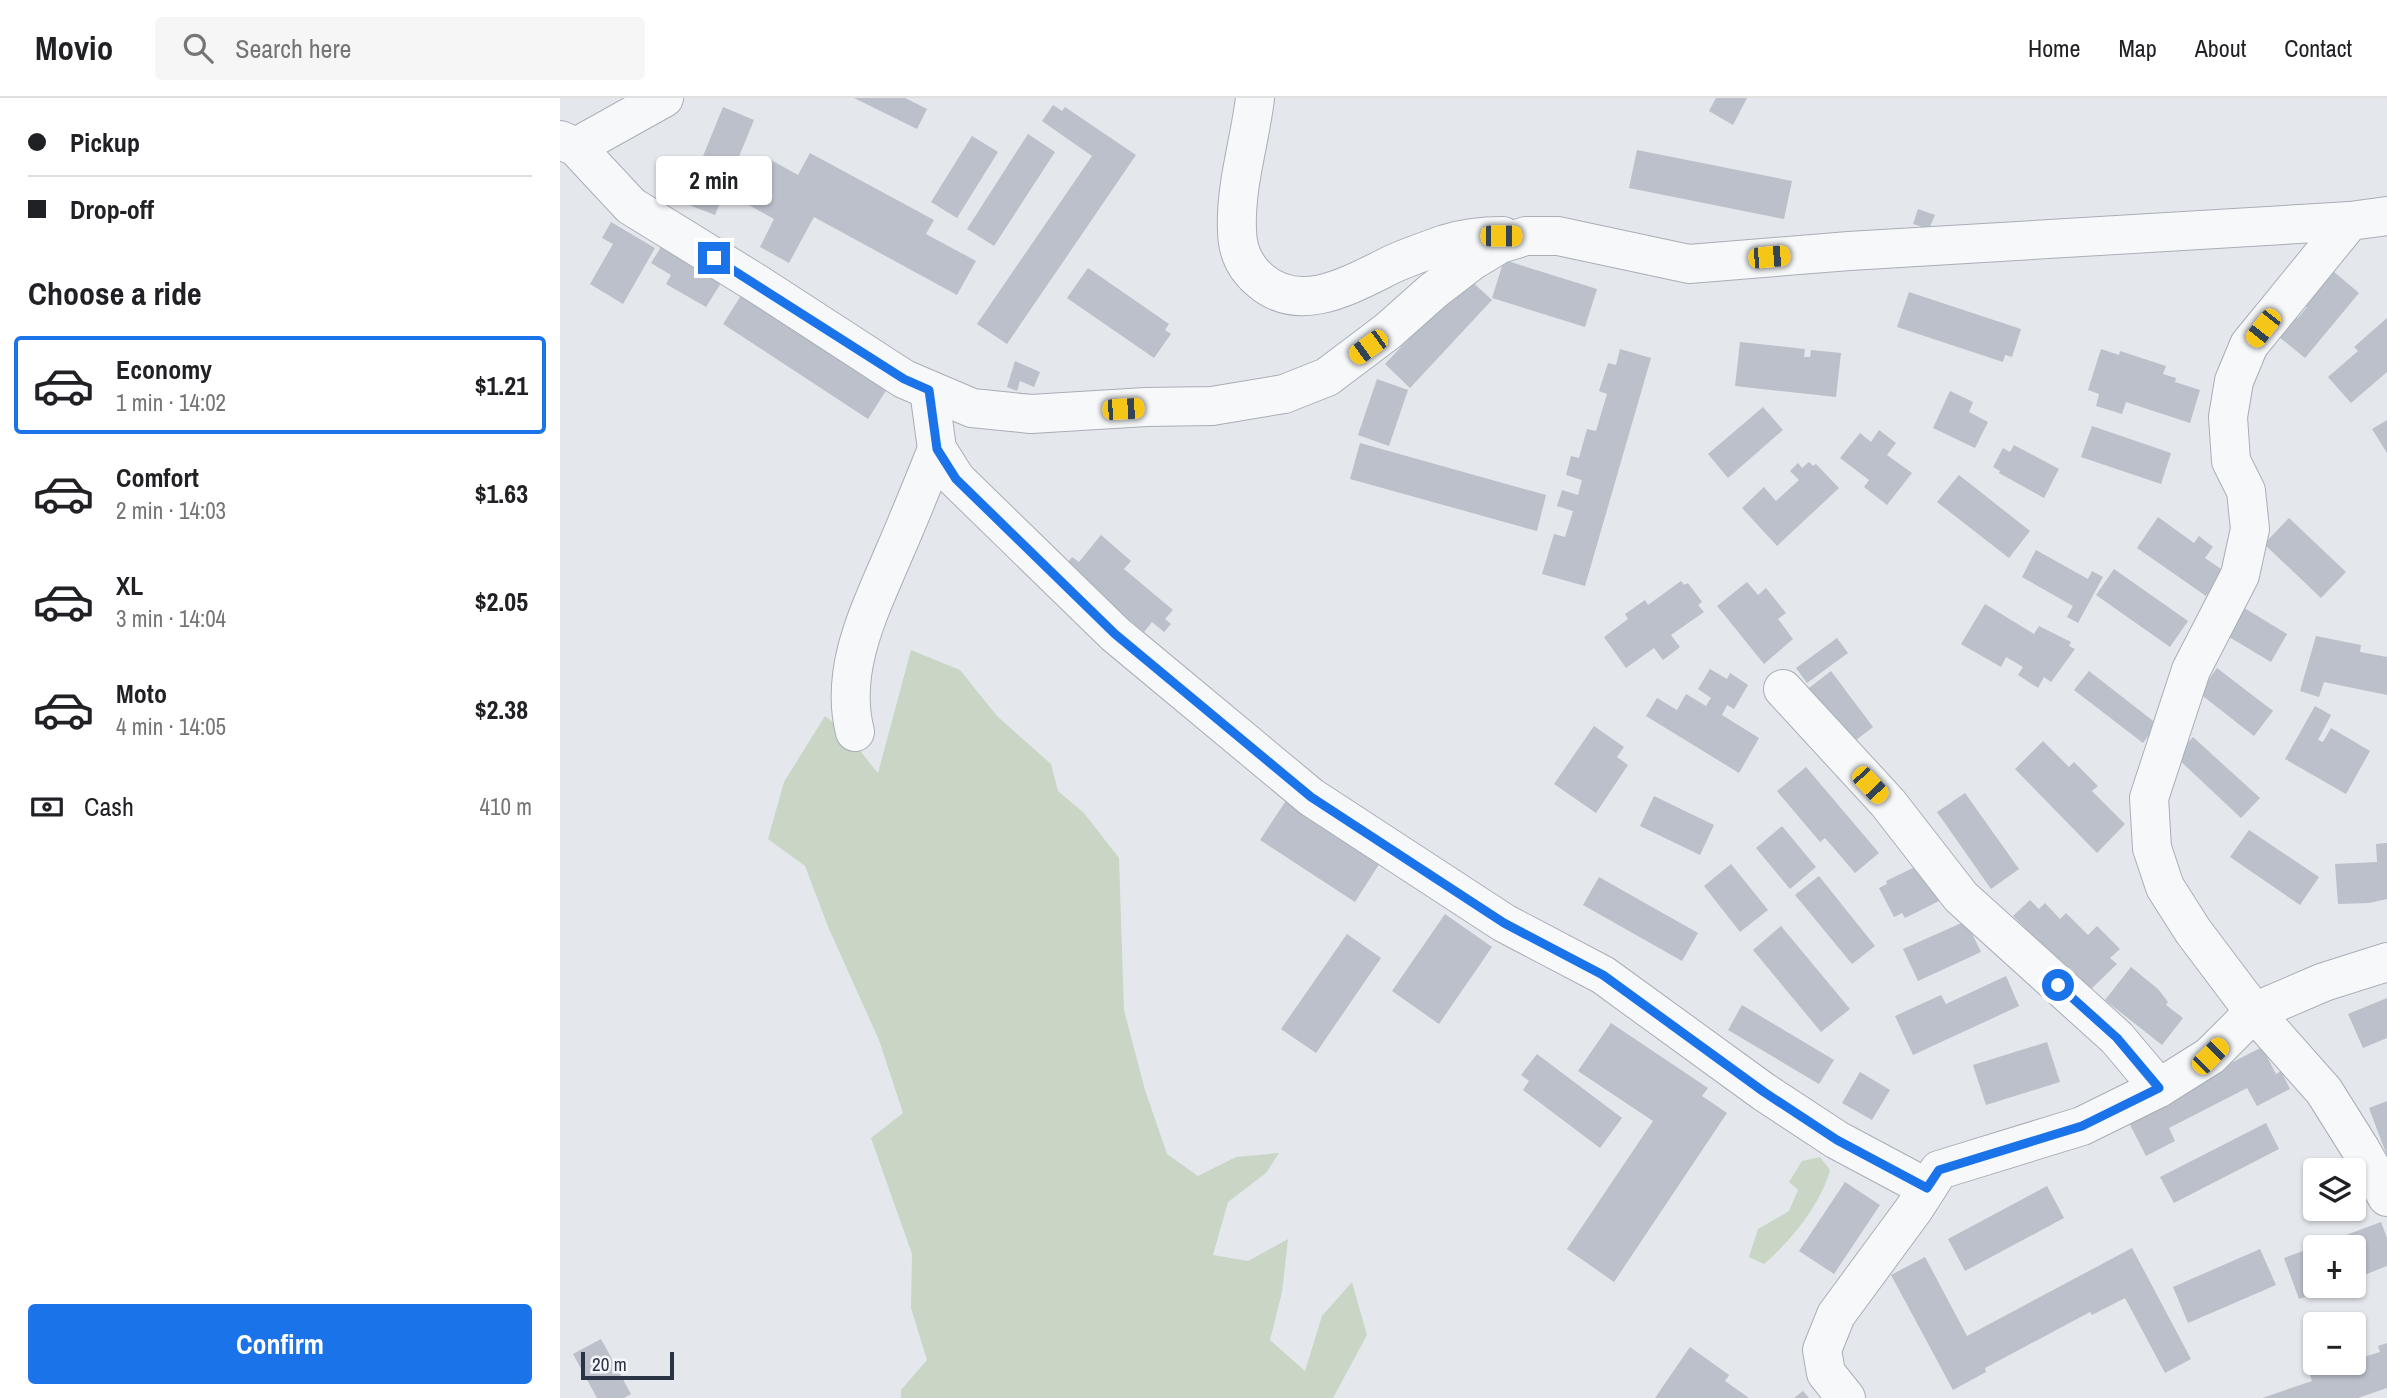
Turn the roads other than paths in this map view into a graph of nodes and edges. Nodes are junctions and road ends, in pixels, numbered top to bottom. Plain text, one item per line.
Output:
1 (664, 98) edge
2 (1255, 98) edge
3 (568, 144) edge
4 (2387, 216) edge
5 (2350, 221) junction
6 (1526, 236) junction
7 (929, 390) junction
8 (937, 449) junction
9 (1783, 690) dead end
10 (855, 732) dead end
11 (2387, 962) edge
12 (2254, 1012) junction
13 (2159, 1088) junction
14 (1927, 1188) junction
15 (2387, 1197) edge
16 (1846, 1398) edge

1 - 3 street
2 - 6 street
3 - 7 street
4 - 5 street
5 - 6 street
5 - 12 street
6 - 7 street
7 - 8 street
8 - 10 street
8 - 14 street
9 - 13 street
11 - 12 street
12 - 13 street
12 - 15 street
13 - 14 street
14 - 16 street

